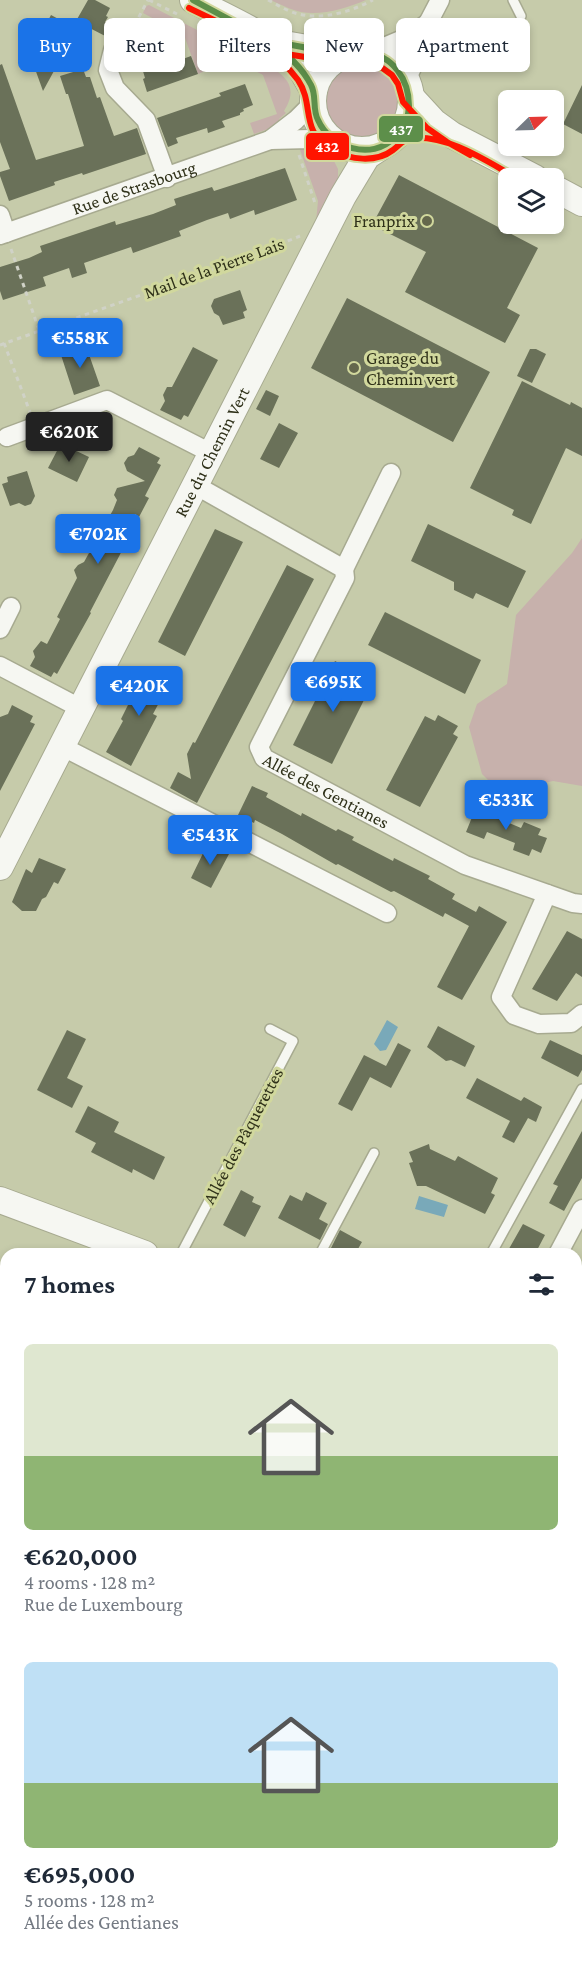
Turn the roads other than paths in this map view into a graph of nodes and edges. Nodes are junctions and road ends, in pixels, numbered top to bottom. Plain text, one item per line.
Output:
1 (193, 0) edge
2 (440, 0) edge
3 (513, 0) edge
4 (521, 16) dead end
5 (226, 18) edge
6 (431, 18) edge
7 (292, 59) edge
8 (384, 59) edge
9 (109, 72) edge
10 (323, 72) edge
11 (415, 72) edge
12 (409, 89) junction
13 (313, 97) junction
14 (452, 135) junction
15 (393, 137) junction
16 (270, 140) junction
17 (335, 142) junction
18 (516, 168) edge
19 (167, 178) junction
20 (564, 193) edge
21 (343, 196) junction
22 (582, 203) edge
23 (0, 215) edge
24 (3, 234) edge
25 (7, 436) dead end
26 (211, 453) junction
27 (391, 473) dead end
28 (195, 485) junction
29 (344, 569) junction
30 (11, 607) dead end
31 (0, 629) edge
32 (0, 666) edge
33 (80, 708) junction
34 (60, 746) junction
35 (0, 867) edge
36 (547, 894) junction
37 (582, 904) edge
38 (387, 914) dead end
39 (582, 1014) edge
40 (270, 1029) dead end
41 (582, 1089) edge
42 (374, 1153) dead end
43 (0, 1200) edge
44 (582, 1209) edge
45 (101, 1245) edge
46 (184, 1248) edge
47 (323, 1248) edge
48 (494, 1248) edge
49 (561, 1248) edge

1 - 5 street
2 - 6 street
3 - 4 lane
7 - 13 street
8 - 12 street
9 - 19 street
10 - 13 street
11 - 12 street
12 - 14 street
12 - 15 street
13 - 16 street, Rue de Strasbourg
13 - 17 street
14 - 15 street
14 - 18 street
15 - 17 street
15 - 21 street, Rue du Chemin Vert
16 - 17 street, Rue de Strasbourg
16 - 19 street, Rue de Strasbourg
17 - 21 street, Rue du Chemin Vert
19 - 24 street, Rue de Strasbourg
20 - 22 street
21 - 26 street, Rue du Chemin Vert
23 - 24 street
25 - 26 street
26 - 28 street, Rue du Chemin Vert
27 - 29 street, Allée des Gentianes
28 - 29 street
28 - 33 street, Rue du Chemin Vert
29 - 36 street, Allée des Gentianes
30 - 31 street
32 - 33 street
33 - 34 street, Rue du Chemin Vert
34 - 35 street, Rue du Chemin Vert
34 - 38 street
36 - 37 street, Allée des Gentianes
36 - 39 street
40 - 46 lane, Allée des Pâquerettes
41 - 48 lane
42 - 47 lane
43 - 45 street
44 - 49 street

